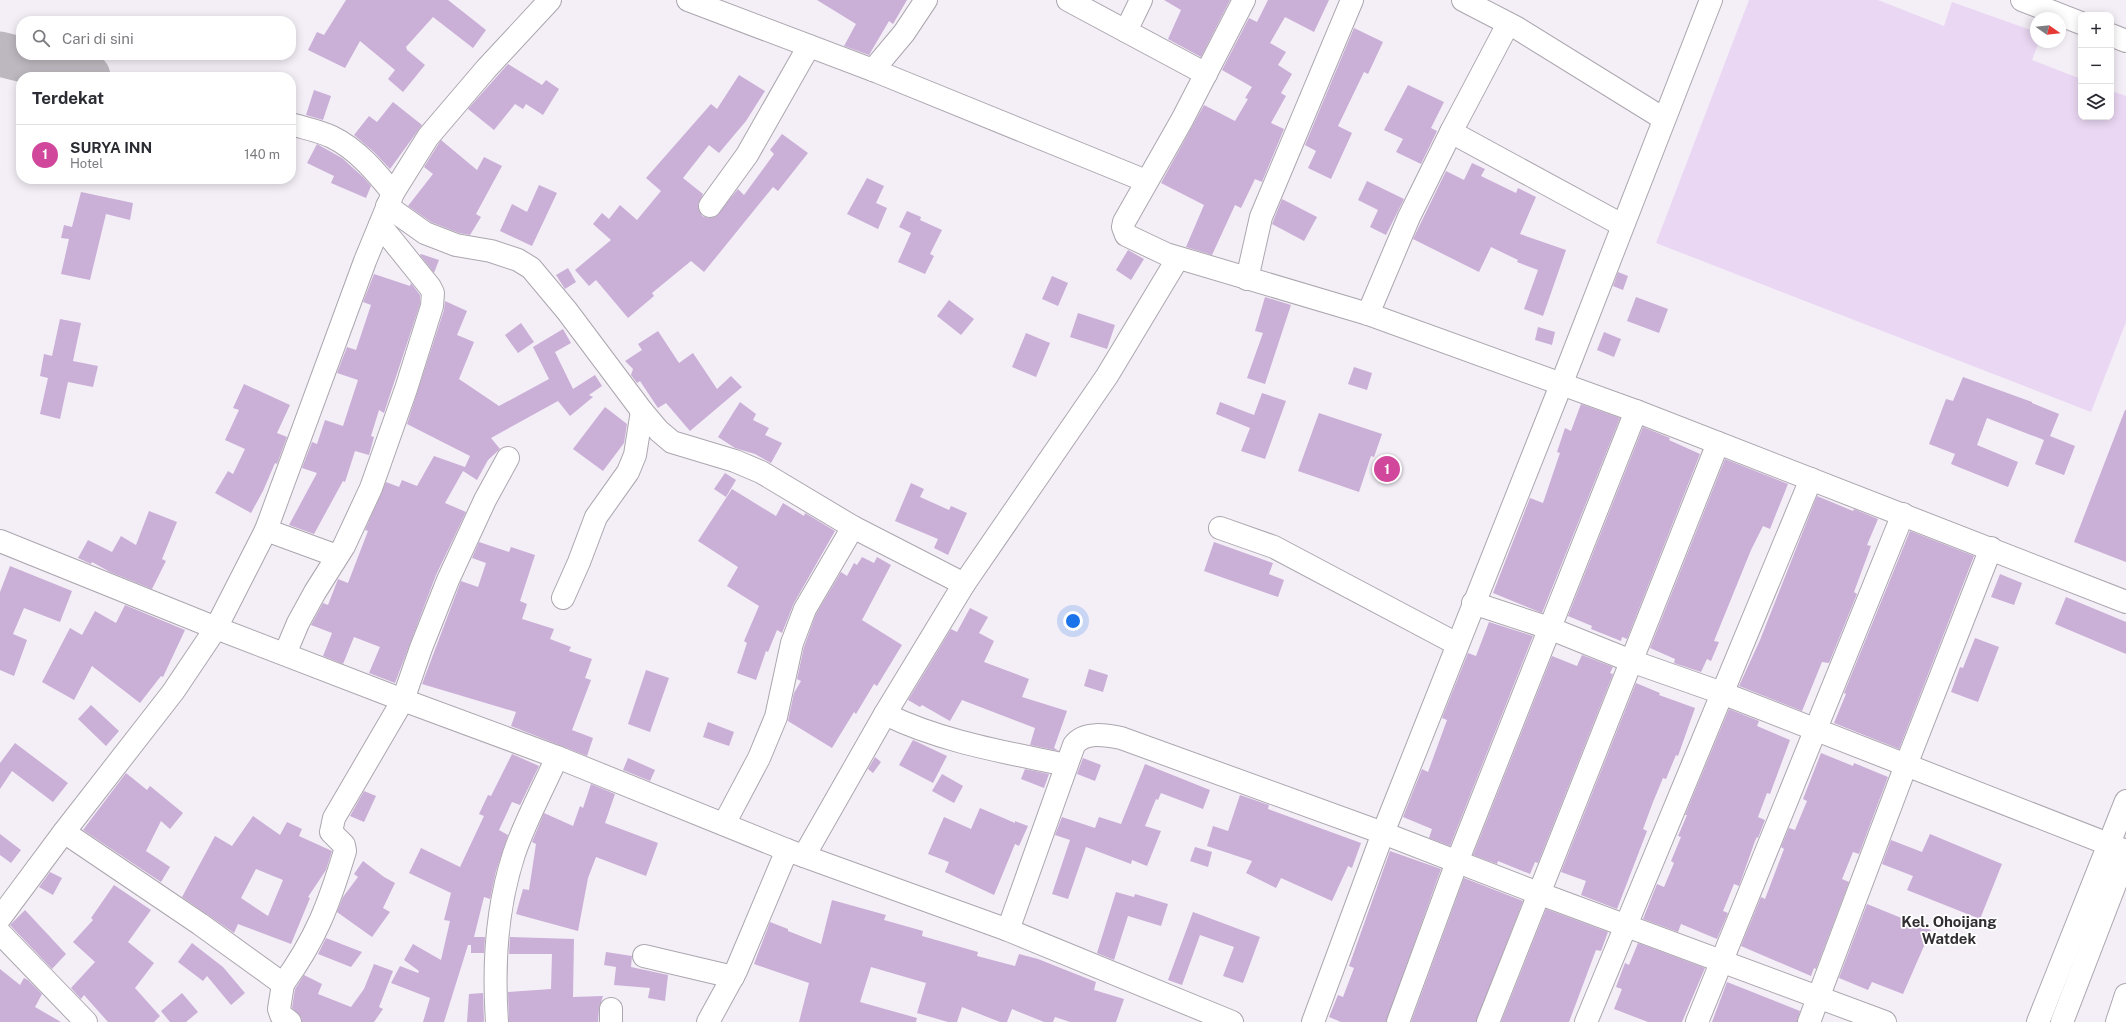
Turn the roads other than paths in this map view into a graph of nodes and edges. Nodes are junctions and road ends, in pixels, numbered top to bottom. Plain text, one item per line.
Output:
1 (550, 0) edge
2 (688, 0) edge
3 (926, 0) edge
4 (1068, 0) edge
5 (1141, 0) edge
6 (1244, 0) edge
7 (1352, 0) edge
8 (1463, 0) edge
9 (1711, 0) edge
10 (2022, 0) edge
11 (2078, 22) edge
12 (1508, 24) junction
13 (1126, 31) junction
14 (2114, 36) edge
15 (2126, 41) edge
16 (809, 46) junction
17 (873, 70) junction
18 (1206, 74) junction
19 (1664, 119) junction
20 (296, 125) edge
21 (1451, 132) junction
22 (1146, 181) junction
23 (710, 206) dead end
24 (387, 208) junction
25 (1622, 225) junction
26 (1178, 258) junction
27 (1248, 279) junction
28 (1368, 314) junction
29 (1561, 385) junction
30 (642, 411) junction
31 (1636, 411) junction
32 (667, 438) junction
33 (1718, 443) junction
34 (634, 454) junction
35 (508, 458) dead end
36 (1811, 479) junction
37 (1903, 514) junction
38 (853, 527) junction
39 (1220, 528) dead end
40 (266, 530) junction
41 (0, 541) edge
42 (1991, 548) junction
43 (337, 556) junction
44 (964, 584) junction
45 (563, 598) dead end
46 (2126, 602) edge
47 (1473, 604) junction
48 (216, 628) junction
49 (1549, 628) junction
50 (1457, 644) junction
51 (285, 654) junction
52 (1632, 661) junction
53 (1722, 693) junction
54 (403, 700) junction
55 (885, 714) junction
56 (1817, 730) junction
57 (558, 757) junction
58 (1066, 765) junction
59 (1906, 765) junction
60 (2126, 801) edge
61 (724, 824) junction
62 (64, 832) junction
63 (1383, 833) junction
64 (2121, 850) edge
65 (796, 853) junction
66 (1457, 862) junction
67 (1538, 893) junction
68 (0, 918) edge
69 (1626, 925) junction
70 (1008, 930) junction
71 (0, 933) edge
72 (644, 956) dead end
73 (1721, 961) junction
74 (733, 976) junction
75 (283, 984) junction
76 (2126, 995) edge
77 (1819, 996) junction
78 (86, 1022) edge
79 (290, 1022) edge
80 (497, 1022) edge
81 (708, 1022) edge
82 (1232, 1022) edge
83 (1313, 1022) edge
84 (1398, 1022) edge
85 (1488, 1022) edge
86 (1586, 1022) edge
87 (1697, 1022) edge
88 (1809, 1022) edge
89 (1885, 1022) edge
90 (2038, 1022) edge
91 (2062, 1022) edge
92 (2117, 1022) edge

1 - 24 street
2 - 16 street
3 - 17 street
4 - 13 street
5 - 13 street
6 - 18 street
7 - 27 street
8 - 12 street
9 - 19 street
10 - 11 street
12 - 19 street
12 - 21 street
13 - 18 street
14 - 15 street
16 - 17 street
16 - 23 street
17 - 22 street
18 - 22 street
19 - 25 street
20 - 24 street
21 - 25 street
21 - 28 street
22 - 26 street
24 - 30 street
24 - 40 street
24 - 43 street
25 - 29 street
26 - 27 street
26 - 44 street
27 - 28 street
28 - 29 street
29 - 31 street
29 - 47 street
30 - 32 street
30 - 34 street
31 - 33 street
31 - 49 street
32 - 34 street
32 - 38 street
33 - 36 street
33 - 52 street
34 - 45 street
35 - 54 street
36 - 37 street
36 - 53 street
37 - 42 street
37 - 56 street
38 - 44 street
38 - 61 street
39 - 50 street
40 - 43 street
40 - 48 street
41 - 48 street
42 - 46 street
42 - 59 street
43 - 51 street
44 - 55 street
47 - 49 street
47 - 50 street
48 - 51 street
48 - 62 street
49 - 52 street
49 - 66 street
50 - 63 street
51 - 54 street
52 - 53 street
52 - 67 street
53 - 56 street
53 - 69 street
54 - 57 street
54 - 75 street
55 - 58 street
55 - 65 street
56 - 59 street
56 - 73 street
57 - 61 street
57 - 80 street
58 - 63 street
58 - 70 street
59 - 64 street
59 - 77 street
60 - 64 street
61 - 65 street
62 - 68 street
62 - 75 street
63 - 66 street
63 - 83 street
64 - 90 street
64 - 91 street
65 - 70 street
65 - 74 street
66 - 67 street
66 - 84 street
67 - 69 street
67 - 85 street
69 - 73 street
69 - 86 street
70 - 82 street
71 - 78 street
72 - 74 street
73 - 77 street
73 - 87 street
74 - 81 street
75 - 79 street
76 - 92 street
77 - 88 street
77 - 89 street

